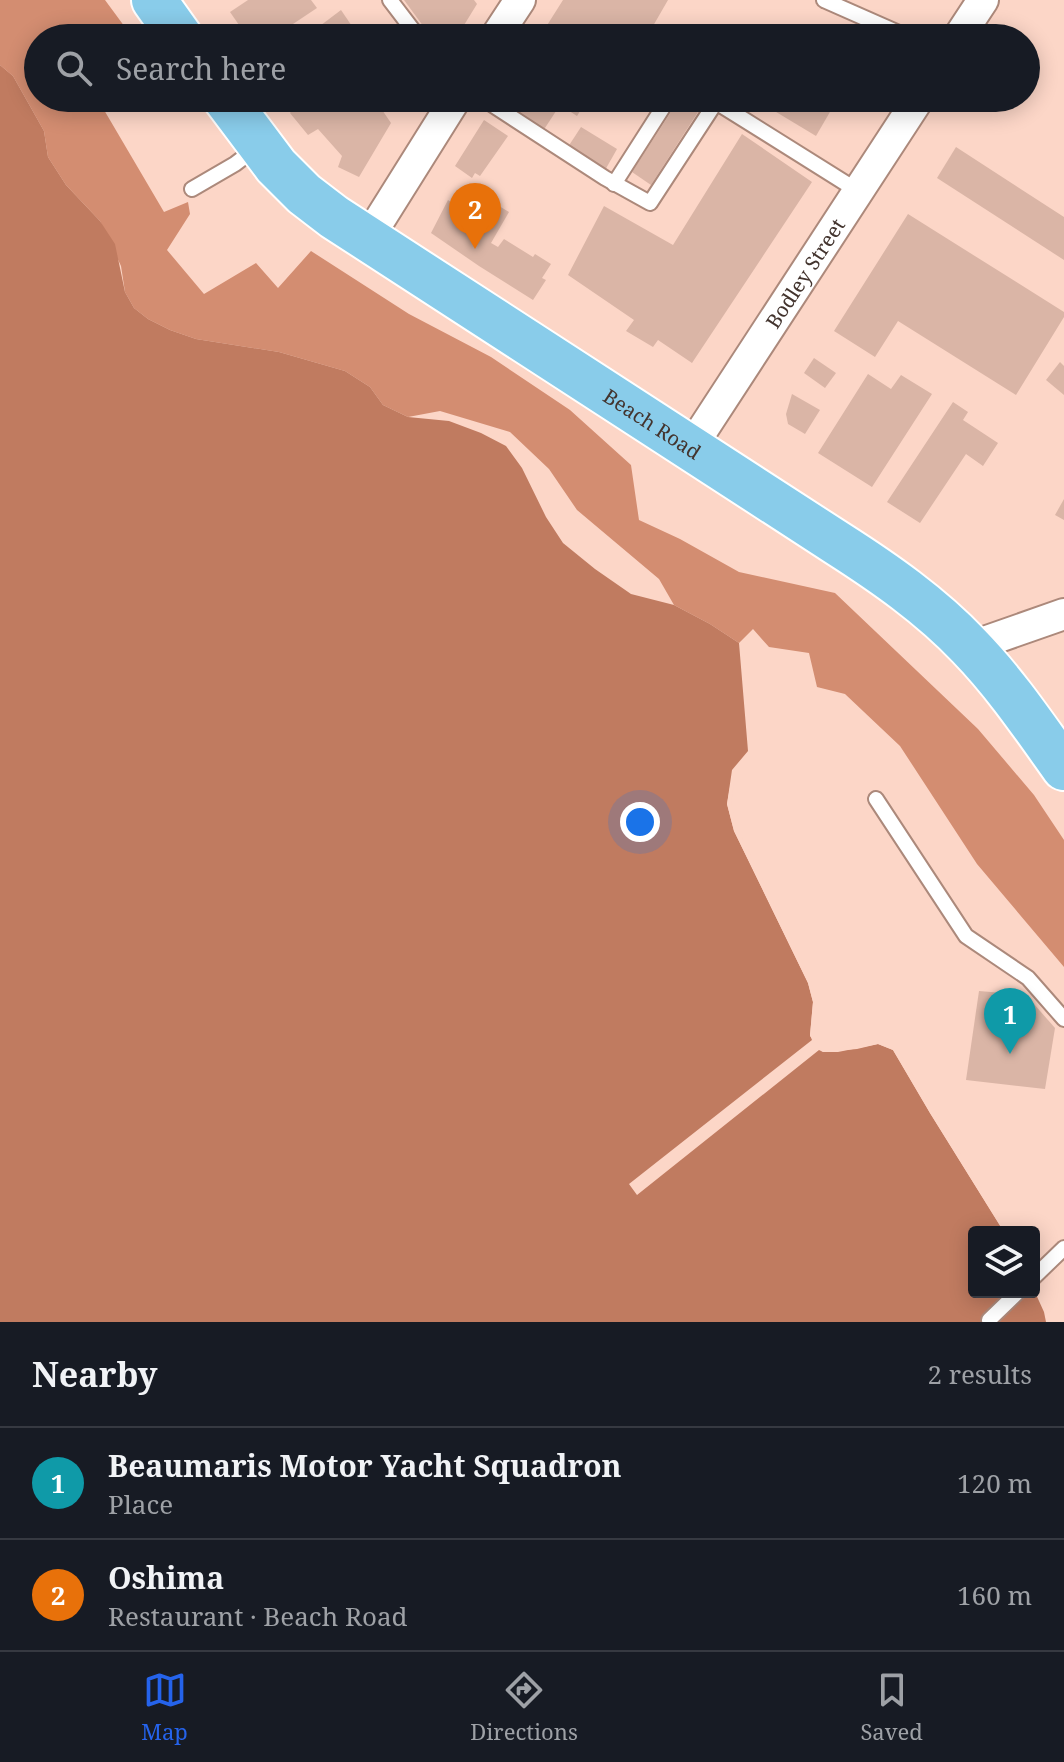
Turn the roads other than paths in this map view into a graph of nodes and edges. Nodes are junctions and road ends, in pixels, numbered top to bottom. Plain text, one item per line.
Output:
1 (154, 0) edge
2 (390, 0) edge
3 (520, 0) edge
4 (824, 0) edge
5 (983, 0) edge
6 (171, 24) edge
7 (408, 24) edge
8 (504, 24) edge
9 (878, 24) edge
10 (967, 24) edge
11 (235, 112) edge
12 (447, 112) edge
13 (503, 112) edge
14 (660, 112) edge
15 (709, 112) edge
16 (732, 112) edge
17 (910, 112) edge
18 (260, 146) junction
19 (614, 184) junction
20 (192, 189) dead end
21 (858, 191) junction
22 (367, 240) junction
23 (690, 449) junction
24 (1064, 614) edge
25 (970, 647) junction
26 (1064, 768) edge
27 (876, 799) dead end
28 (1064, 1019) edge
29 (1064, 1248) edge
30 (1040, 1271) edge
31 (1012, 1298) edge
32 (989, 1320) dead end

1 - 6 main road
2 - 7 lane
3 - 8 street
4 - 9 lane
5 - 10 street
11 - 18 main road, Beach Road
12 - 22 street
13 - 19 lane
14 - 19 lane
15 - 19 lane
16 - 21 lane
17 - 21 street, Bodley Street
18 - 20 lane
18 - 22 main road, Beach Road
21 - 23 street, Bodley Street
22 - 23 main road, Beach Road
23 - 25 main road, Beach Road
24 - 25 street
25 - 26 main road, Beach Road
27 - 28 lane
29 - 30 lane
31 - 32 lane

